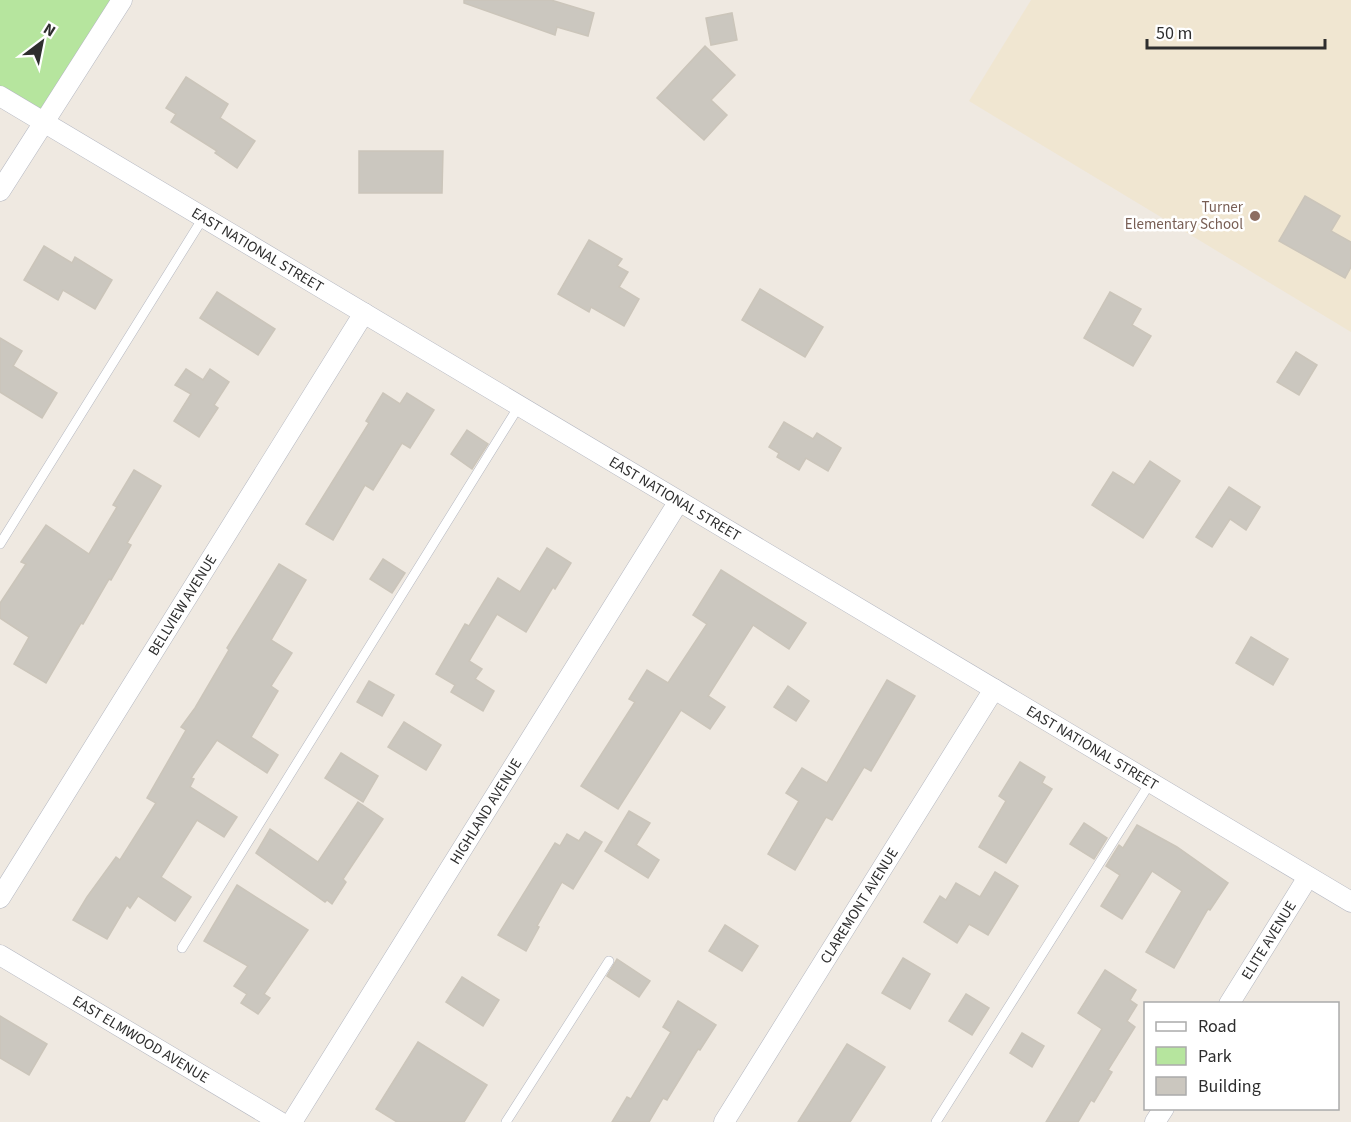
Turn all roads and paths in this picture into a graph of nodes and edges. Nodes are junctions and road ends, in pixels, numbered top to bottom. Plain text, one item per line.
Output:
1 (122, 0) edge
2 (0, 96) edge
3 (43, 122) junction
4 (0, 191) edge
5 (204, 218) junction
6 (364, 314) junction
7 (519, 406) junction
8 (679, 501) junction
9 (0, 544) edge
10 (994, 689) junction
11 (1150, 783) junction
12 (1308, 877) junction
13 (0, 898) edge
14 (1351, 902) edge
15 (182, 948) dead end
16 (0, 955) edge
17 (609, 961) dead end
18 (1230, 1002) edge
19 (280, 1122) edge
20 (292, 1122) edge
21 (506, 1122) edge
22 (724, 1122) edge
23 (936, 1122) edge

1 - 3 street
2 - 3 street, EAST NATIONAL STREET
3 - 4 street
3 - 5 street, EAST NATIONAL STREET
5 - 6 street, EAST NATIONAL STREET
5 - 9 lane
6 - 7 street, EAST NATIONAL STREET
6 - 13 street, BELLVIEW AVENUE
7 - 8 street, EAST NATIONAL STREET
7 - 15 lane
8 - 10 street, EAST NATIONAL STREET
8 - 20 street, HIGHLAND AVENUE
10 - 11 street, EAST NATIONAL STREET
10 - 22 street, CLAREMONT AVENUE
11 - 12 street, EAST NATIONAL STREET
11 - 23 lane
12 - 14 street, EAST NATIONAL STREET
12 - 18 street, ELITE AVENUE
16 - 19 street, EAST ELMWOOD AVENUE
17 - 21 lane

